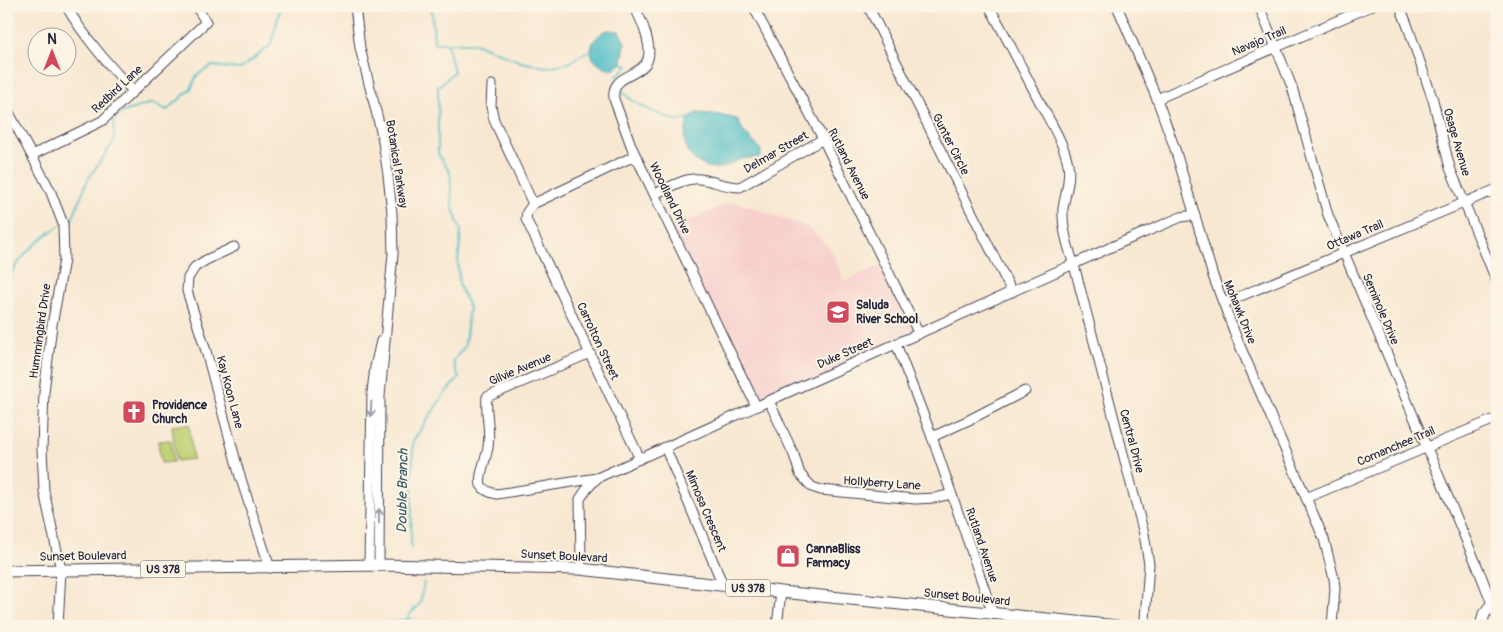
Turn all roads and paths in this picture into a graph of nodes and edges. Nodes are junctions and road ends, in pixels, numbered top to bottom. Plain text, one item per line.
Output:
1 (66, 6) edge
2 (196, 6) edge
3 (355, 6) edge
4 (634, 6) edge
5 (753, 6) edge
6 (868, 6) edge
7 (989, 6) edge
8 (1117, 6) edge
9 (1259, 6) edge
10 (1370, 6) edge
11 (1400, 6) edge
12 (1276, 47) junction
13 (492, 85) dead end
14 (133, 91) junction
15 (1157, 99) junction
16 (6, 107) edge
17 (823, 139) junction
18 (32, 155) junction
19 (637, 158) junction
20 (1497, 189) edge
21 (655, 194) junction
22 (1464, 203) junction
23 (533, 204) junction
24 (1195, 216) junction
25 (234, 247) dead end
26 (1344, 253) junction
27 (1074, 265) junction
28 (1497, 282) edge
29 (1012, 292) junction
30 (1224, 303) junction
31 (920, 334) junction
32 (896, 344) junction
33 (590, 352) junction
34 (1025, 392) dead end
35 (769, 400) junction
36 (756, 406) junction
37 (1497, 418) edge
38 (932, 437) junction
39 (666, 447) junction
40 (1426, 447) junction
41 (640, 459) junction
42 (597, 478) junction
43 (951, 494) junction
44 (1306, 498) junction
45 (374, 565) junction
46 (270, 568) junction
47 (580, 569) junction
48 (61, 570) junction
49 (6, 571) edge
50 (723, 585) junction
51 (780, 592) junction
52 (1494, 604) edge
53 (993, 614) junction
54 (1497, 616) edge
55 (58, 626) edge
56 (777, 626) edge
57 (1117, 626) edge
58 (1147, 626) edge
59 (1332, 626) edge
60 (1481, 626) edge

1 - 14 street
2 - 14 street, Redbird Lane
3 - 45 street, Botanical Parkway
4 - 19 street, Woodland Drive
5 - 17 street, Rutland Avenue
6 - 29 street, Gunter Circle
7 - 27 street
8 - 15 street, Mohawk Drive
9 - 12 street, Seminole Drive
10 - 12 street, Navajo Trail
11 - 22 street, Osage Avenue
12 - 15 street, Navajo Trail
12 - 26 street, Seminole Drive
13 - 23 street
14 - 18 street, Redbird Lane
15 - 24 street, Mohawk Drive
16 - 18 street, Hummingbird Drive
17 - 21 street, Delmar Street
17 - 31 street, Rutland Avenue
18 - 48 street, Hummingbird Drive
19 - 21 street, Woodland Drive
19 - 23 street
20 - 22 street, Ottawa Trail
21 - 36 street, Woodland Drive
22 - 26 street, Ottawa Trail
22 - 28 street, Osage Avenue
23 - 33 street, Carrolton Street
24 - 27 street, Duke Street
24 - 30 street, Mohawk Drive
25 - 46 street, Kay Koon Lane
26 - 30 street, Ottawa Trail
26 - 40 street, Seminole Drive
27 - 29 street, Duke Street
27 - 58 street, Central Drive
29 - 31 street, Duke Street
30 - 44 street, Mohawk Drive
31 - 32 street, Duke Street
32 - 35 street, Duke Street
32 - 38 street, Rutland Avenue
33 - 41 street, Carrolton Street
33 - 42 street, Gilvie Avenue
34 - 38 street
35 - 36 street, Duke Street
35 - 43 street, Hollyberry Lane
36 - 39 street, Duke Street
37 - 40 street, Comanchee Trail
38 - 43 street, Rutland Avenue
39 - 41 street, Duke Street
39 - 50 street, Mimosa Crescent
40 - 44 street, Comanchee Trail
40 - 52 street, Seminole Drive
41 - 42 street, Duke Street
42 - 47 street, Duke Street
43 - 53 street, Rutland Avenue
44 - 59 street, Mohawk Drive
45 - 46 main road, Sunset Boulevard / US 378
45 - 47 main road, Sunset Boulevard / US 378
46 - 48 main road, Sunset Boulevard / US 378
47 - 50 main road, Sunset Boulevard / US 378
48 - 49 main road, Sunset Boulevard / US 378
48 - 55 street, Hummingbird Drive
50 - 51 main road, Sunset Boulevard / US 378
51 - 53 main road, Sunset Boulevard / US 378
51 - 56 street
52 - 54 street, Seminole Drive
52 - 60 main road
53 - 57 main road, Sunset Boulevard / US 378

